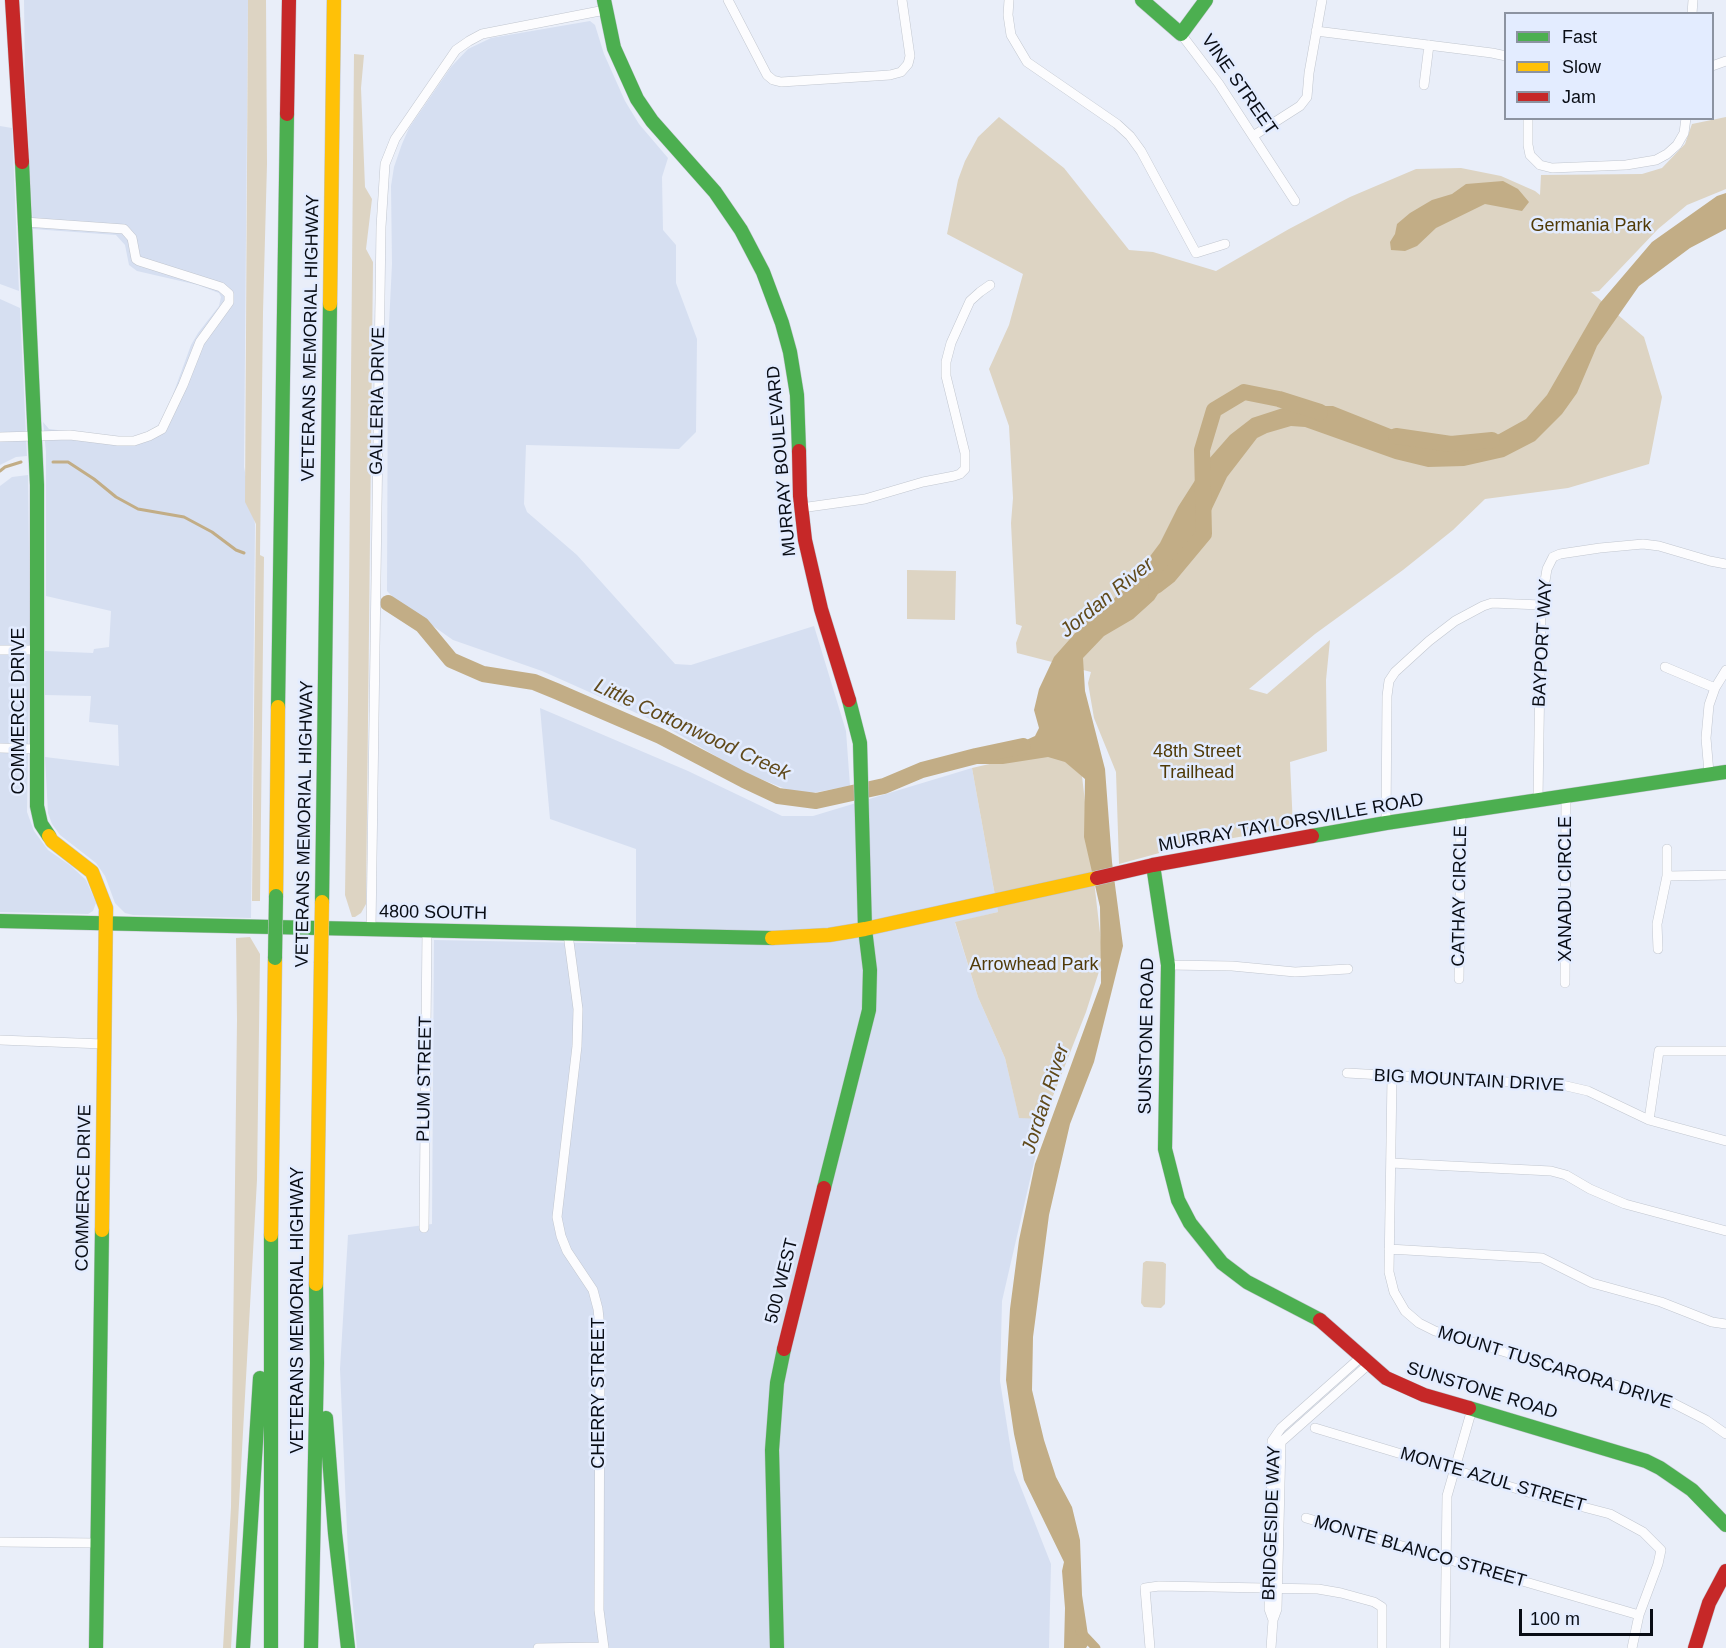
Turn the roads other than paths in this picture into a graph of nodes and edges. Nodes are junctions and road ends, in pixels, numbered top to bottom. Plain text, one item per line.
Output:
1 (12, 0) edge
2 (290, 0) edge
3 (334, 0) edge
4 (728, 0) edge
5 (902, 0) edge
6 (1009, 0) edge
7 (1142, 0) edge
8 (1206, 0) edge
9 (1322, 0) edge
10 (604, 5) edge
11 (1316, 31) junction
12 (1181, 34) junction
13 (1428, 45) junction
14 (1504, 56) edge
15 (1424, 86) dead end
16 (1528, 120) edge
17 (1686, 120) edge
18 (1253, 136) junction
19 (1295, 201) dead end
20 (25, 222) junction
21 (1225, 244) dead end
22 (990, 285) dead end
23 (35, 436) junction
24 (0, 437) edge
25 (801, 508) junction
26 (1726, 564) edge
27 (1541, 605) junction
28 (0, 650) edge
29 (37, 650) junction
30 (1665, 667) dead end
31 (1726, 670) edge
32 (1715, 688) junction
33 (0, 748) edge
34 (36, 748) junction
35 (1726, 772) edge
36 (1709, 773) junction
37 (1566, 795) junction
38 (1538, 799) junction
39 (1461, 812) junction
40 (1386, 823) junction
41 (1666, 849) dead end
42 (1153, 865) junction
43 (1726, 875) edge
44 (1667, 876) junction
45 (0, 921) edge
46 (106, 924) junction
47 (371, 929) junction
48 (866, 929) junction
49 (428, 930) junction
50 (568, 934) junction
51 (1658, 949) dead end
52 (1168, 965) junction
53 (1348, 969) dead end
54 (1459, 980) dead end
55 (1565, 983) dead end
56 (0, 1040) edge
57 (103, 1044) junction
58 (1726, 1051) edge
59 (1347, 1073) dead end
60 (1392, 1076) junction
61 (1649, 1120) junction
62 (1726, 1141) edge
63 (1391, 1163) junction
64 (271, 1205) junction
65 (424, 1228) dead end
66 (1726, 1231) edge
67 (1389, 1249) junction
68 (1726, 1324) edge
69 (1365, 1360) junction
70 (317, 1363) junction
71 (1472, 1409) junction
72 (1315, 1428) dead end
73 (1726, 1434) edge
74 (1454, 1470) junction
75 (1305, 1518) dead end
76 (1726, 1524) edge
77 (0, 1542) edge
78 (97, 1543) junction
79 (1446, 1559) junction
80 (1726, 1571) edge
81 (1274, 1588) junction
82 (1639, 1615) junction
83 (96, 1648) edge
84 (243, 1648) edge
85 (271, 1648) edge
86 (311, 1648) edge
87 (348, 1648) edge
88 (538, 1648) edge
89 (604, 1648) edge
90 (777, 1648) edge
91 (1150, 1648) edge
92 (1271, 1648) edge
93 (1382, 1648) edge
94 (1445, 1648) edge
95 (1632, 1648) edge
96 (1695, 1648) edge

1 - 20 main road, COMMERCE DRIVE
2 - 64 main road, VETERANS MEMORIAL HIGHWAY, bridge
3 - 70 main road, VETERANS MEMORIAL HIGHWAY, bridge
4 - 5 street
6 - 21 street
7 - 12 main road, VINE STREET
8 - 12 main road
9 - 11 street
10 - 25 main road, MURRAY BOULEVARD
10 - 47 street, GALLERIA DRIVE
11 - 13 street
11 - 18 street
12 - 18 street, VINE STREET
13 - 14 street
13 - 15 street
16 - 17 street
18 - 19 street, VINE STREET
20 - 23 main road, COMMERCE DRIVE
20 - 23 street
22 - 25 street
23 - 24 street
23 - 29 main road, COMMERCE DRIVE
25 - 48 main road, MURRAY BOULEVARD
26 - 27 street, BAYPORT WAY
27 - 38 street, BAYPORT WAY
27 - 40 street
28 - 29 street
29 - 34 main road, COMMERCE DRIVE
30 - 32 street
31 - 32 street
32 - 36 street
33 - 34 street
34 - 46 main road, COMMERCE DRIVE
35 - 36 main road, MURRAY TAYLORSVILLE ROAD
36 - 37 main road, MURRAY TAYLORSVILLE ROAD
37 - 38 main road, MURRAY TAYLORSVILLE ROAD
37 - 55 street, XANADU CIRCLE
38 - 39 main road, MURRAY TAYLORSVILLE ROAD
39 - 40 main road, MURRAY TAYLORSVILLE ROAD
39 - 54 street, CATHAY CIRCLE
40 - 42 main road, MURRAY TAYLORSVILLE ROAD
41 - 44 street
42 - 48 main road, MURRAY TAYLORSVILLE ROAD
42 - 52 main road, SUNSTONE ROAD
43 - 44 street
44 - 51 street
45 - 46 main road, 4800 SOUTH
46 - 47 main road, 4800 SOUTH
46 - 57 main road, COMMERCE DRIVE
47 - 49 main road, 4800 SOUTH
48 - 50 main road, 4800 SOUTH
48 - 90 main road, 500 WEST
49 - 50 main road, 4800 SOUTH
49 - 65 street, PLUM STREET
50 - 89 street, CHERRY STREET
52 - 53 street
52 - 69 main road, SUNSTONE ROAD
56 - 57 street
57 - 78 main road, COMMERCE DRIVE
58 - 61 street
59 - 60 street, BIG MOUNTAIN DRIVE
60 - 61 street, BIG MOUNTAIN DRIVE
60 - 63 street, MOUNT TUSCARORA DRIVE
61 - 62 street, BIG MOUNTAIN DRIVE
63 - 66 street
63 - 67 street, MOUNT TUSCARORA DRIVE
64 - 84 main road
64 - 85 main road, VETERANS MEMORIAL HIGHWAY
67 - 68 street
67 - 73 street, MOUNT TUSCARORA DRIVE
69 - 71 main road, SUNSTONE ROAD
69 - 81 street, BRIDGESIDE WAY
70 - 86 main road, VETERANS MEMORIAL HIGHWAY
70 - 87 main road
71 - 74 street
71 - 76 main road, SUNSTONE ROAD
72 - 74 street, MONTE AZUL STREET
74 - 79 street
74 - 82 street, MONTE AZUL STREET
75 - 79 street, MONTE BLANCO STREET
77 - 78 street
78 - 83 main road, COMMERCE DRIVE
79 - 82 street, MONTE BLANCO STREET
79 - 94 street
80 - 96 main road
81 - 91 street
81 - 92 street, BRIDGESIDE WAY
81 - 93 street
82 - 95 street
88 - 89 street

